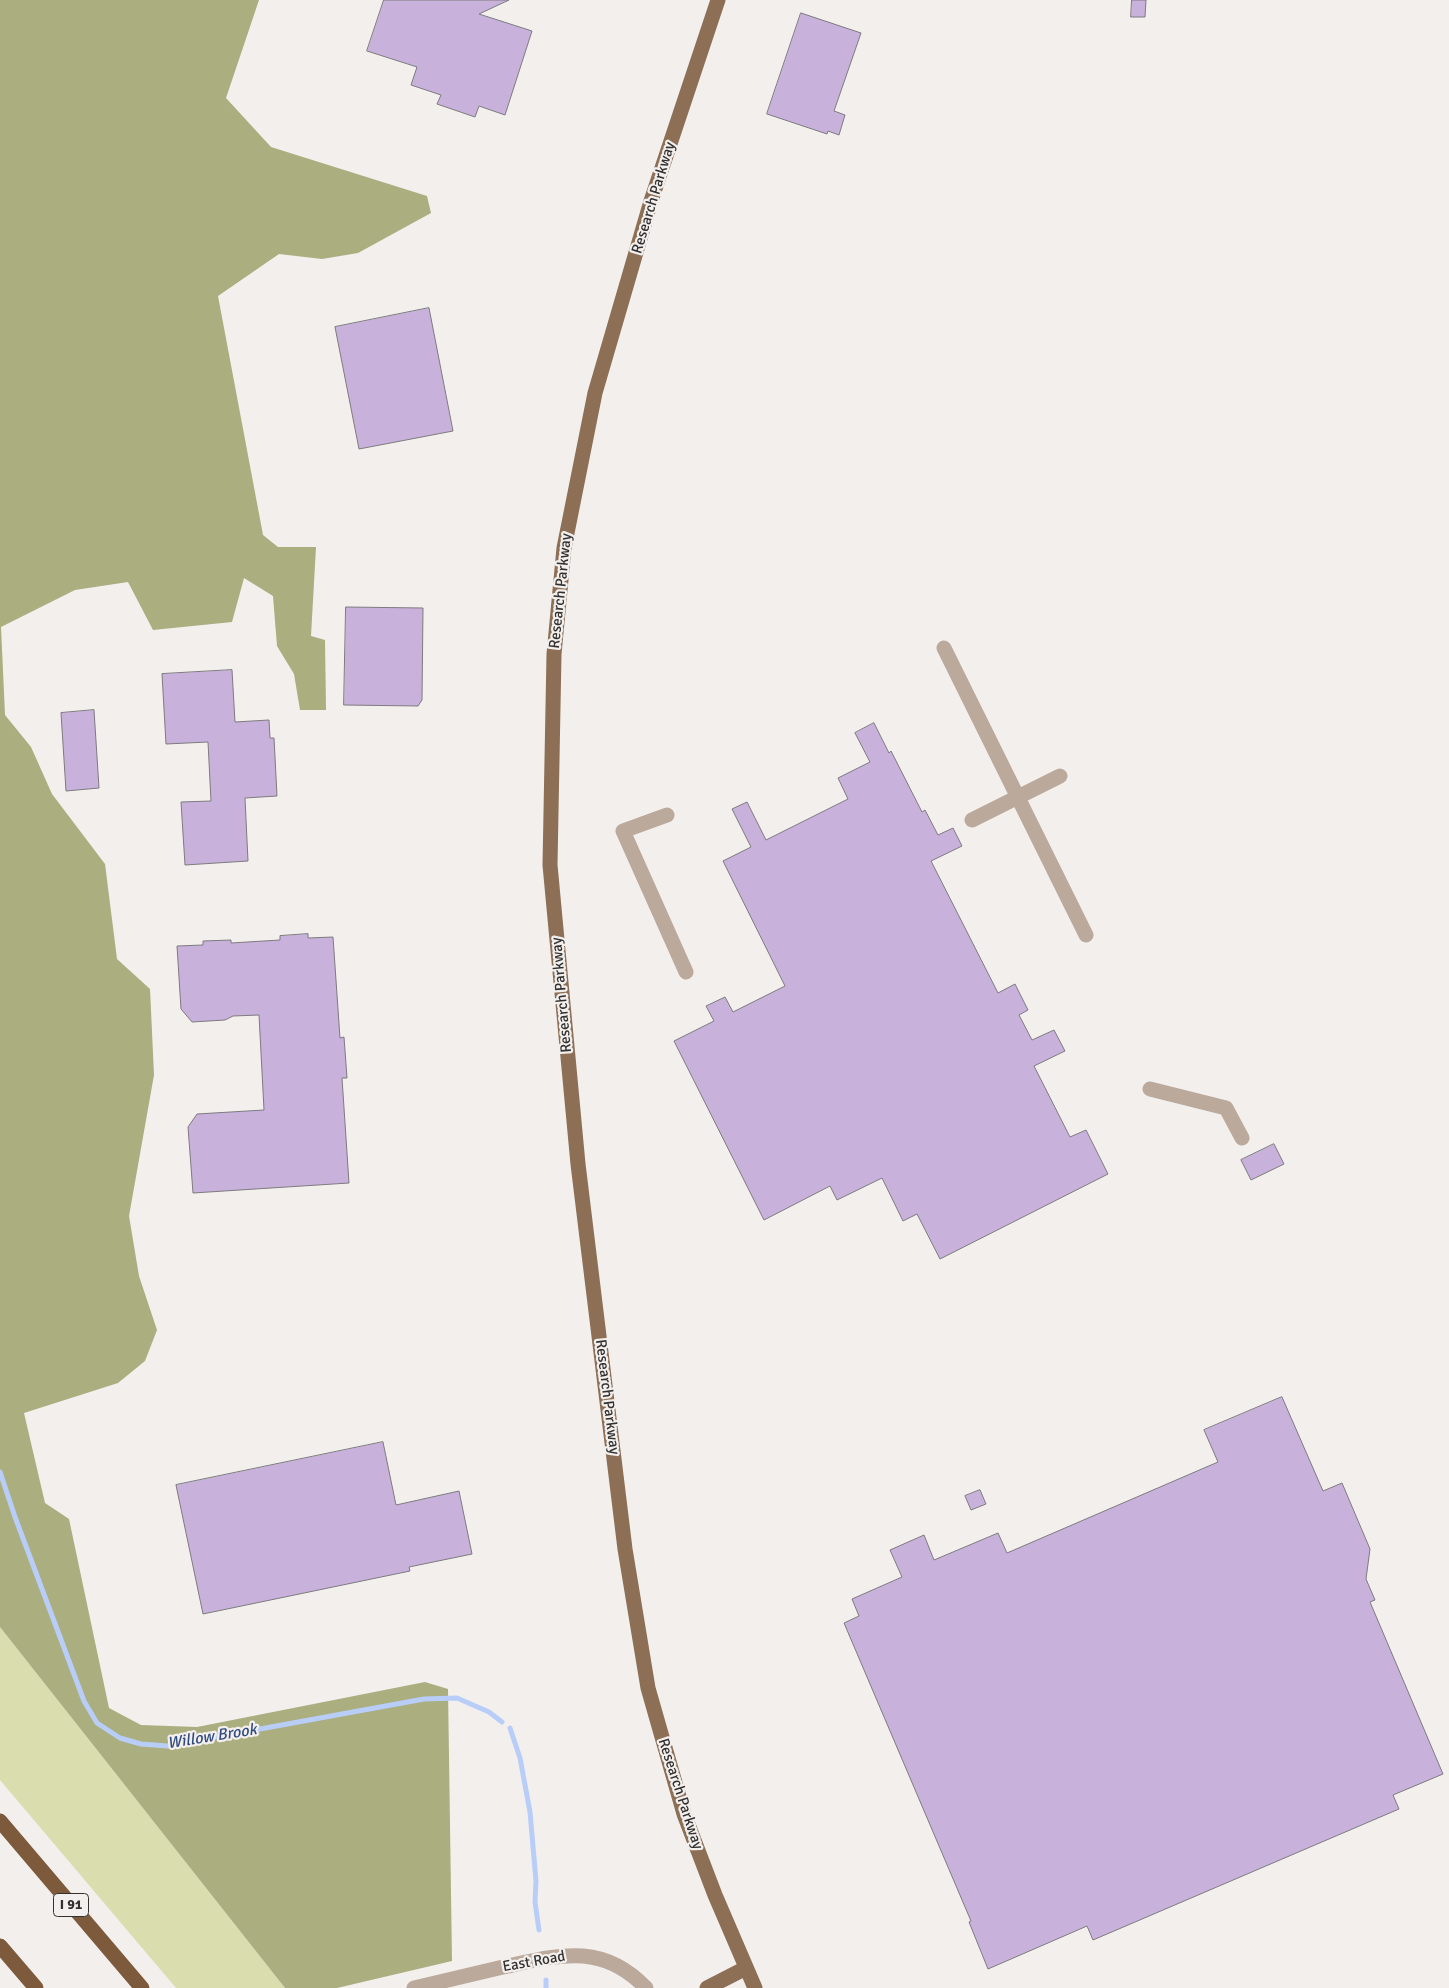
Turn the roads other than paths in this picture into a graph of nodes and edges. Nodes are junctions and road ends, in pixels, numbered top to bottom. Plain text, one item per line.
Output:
1 (718, 0) edge
2 (944, 648) dead end
3 (1060, 776) dead end
4 (1019, 797) junction
5 (667, 815) dead end
6 (972, 820) dead end
7 (1086, 935) dead end
8 (686, 972) dead end
9 (1150, 1089) dead end
10 (1242, 1138) dead end
11 (0, 1821) edge
12 (0, 1946) edge
13 (746, 1968) junction
14 (36, 1988) edge
15 (142, 1988) edge
16 (414, 1988) edge
17 (646, 1988) edge
18 (706, 1988) edge
19 (755, 1988) edge

1 - 13 main road, Research Parkway
2 - 4 street
3 - 4 street
4 - 6 street
4 - 7 street
5 - 8 street
9 - 10 street
11 - 15 highway, I 91
12 - 14 highway
13 - 18 main road
13 - 19 main road, Research Parkway
16 - 17 street, East Road

